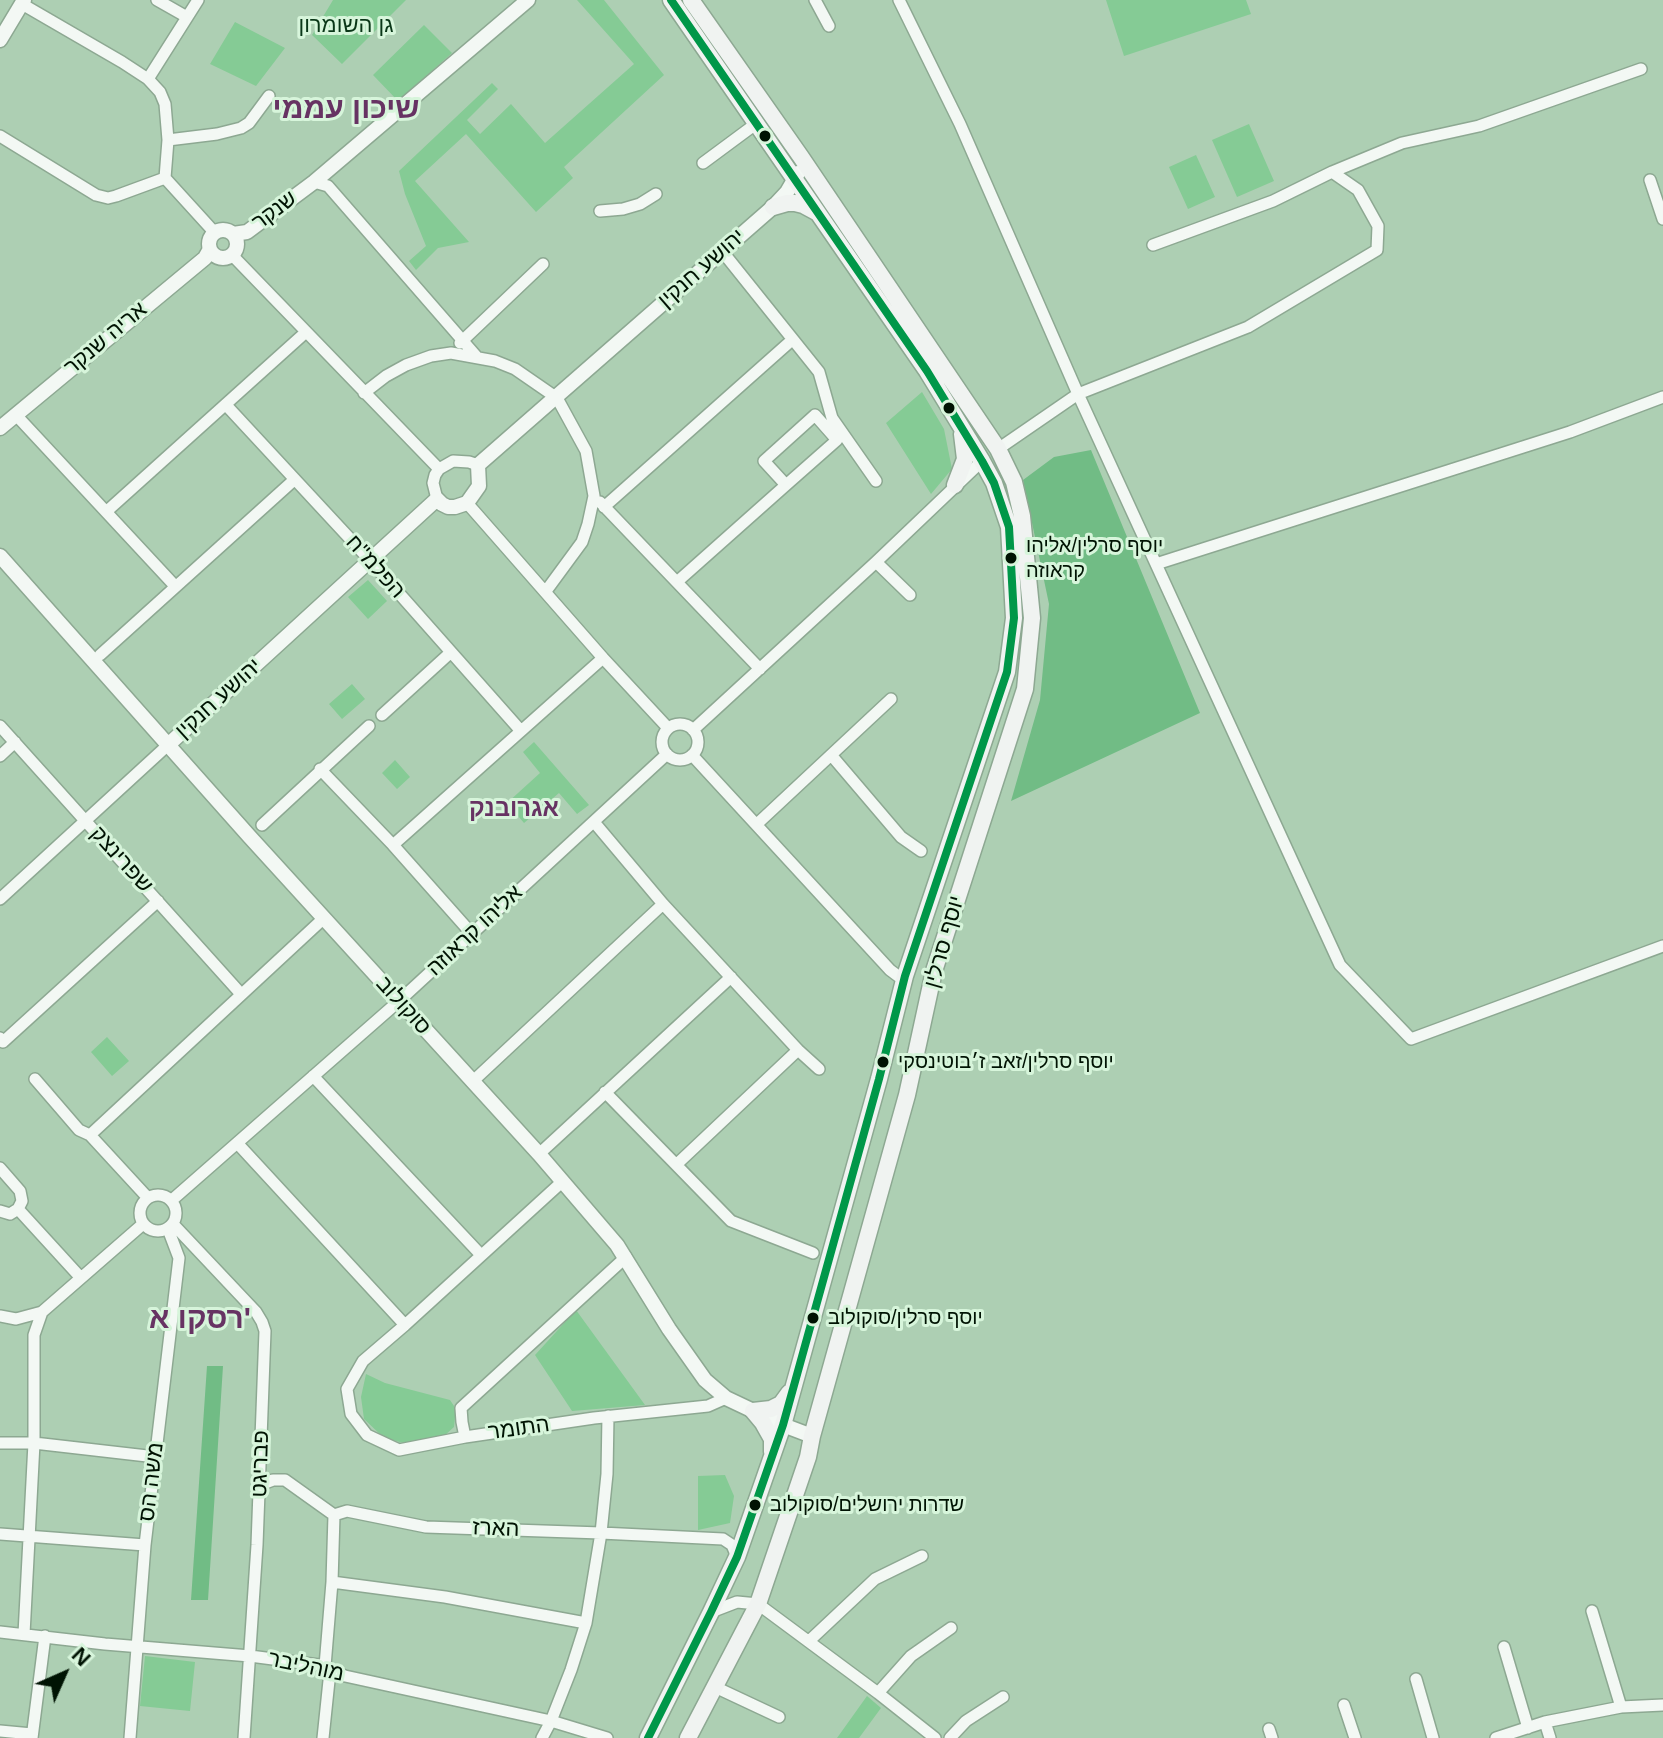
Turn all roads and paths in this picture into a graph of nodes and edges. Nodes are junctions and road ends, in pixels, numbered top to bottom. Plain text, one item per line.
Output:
1 (157, 0) edge
2 (198, 0) edge
3 (528, 0) edge
4 (671, 0) edge
5 (691, 0) edge
6 (815, 0) edge
7 (899, 0) edge
8 (23, 2) edge
9 (187, 17) junction
10 (829, 26) dead end
11 (0, 40) edge
12 (1641, 69) dead end
13 (148, 79) junction
14 (269, 96) dead end
15 (757, 123) junction
16 (0, 136) edge
17 (168, 140) junction
18 (801, 157) junction
19 (703, 163) dead end
20 (1332, 172) junction
21 (165, 178) junction
22 (796, 180) junction
23 (1650, 180) dead end
24 (314, 182) junction
25 (656, 194) dead end
26 (773, 207) junction
27 (600, 211) dead end
28 (819, 215) junction
29 (1663, 219) edge
30 (215, 233) junction
31 (233, 234) junction
32 (1153, 245) dead end
33 (210, 249) junction
34 (722, 251) junction
35 (232, 255) junction
36 (543, 264) dead end
37 (306, 332) junction
38 (463, 339) junction
39 (792, 340) junction
40 (451, 353) junction
41 (477, 357) junction
42 (364, 393) junction
43 (1078, 394) junction
44 (1663, 397) edge
45 (557, 398) junction
46 (226, 405) junction
47 (16, 415) junction
48 (960, 425) junction
49 (0, 428) edge
50 (998, 449) junction
51 (982, 461) junction
52 (478, 465) junction
53 (439, 469) junction
54 (294, 480) junction
55 (876, 481) dead end
56 (786, 485) junction
57 (955, 485) junction
58 (594, 496) junction
59 (437, 499) junction
60 (467, 503) junction
61 (604, 507) junction
62 (107, 511) junction
63 (0, 556) edge
64 (371, 561) junction
65 (876, 562) junction
66 (1156, 564) junction
67 (678, 581) junction
68 (175, 586) junction
69 (546, 591) junction
70 (910, 595) dead end
71 (450, 653) junction
72 (100, 655) dead end
73 (603, 658) junction
74 (760, 669) junction
75 (891, 699) dead end
76 (382, 715) dead end
77 (0, 726) edge
78 (369, 726) dead end
79 (668, 728) junction
80 (693, 730) junction
81 (521, 731) junction
82 (15, 742) junction
83 (168, 745) junction
84 (667, 754) junction
85 (692, 755) junction
86 (0, 756) edge
87 (832, 756) junction
88 (320, 769) junction
89 (86, 820) junction
90 (594, 822) junction
91 (757, 824) junction
92 (262, 825) dead end
93 (393, 845) junction
94 (921, 851) dead end
95 (0, 899) edge
96 (158, 901) junction
97 (663, 904) junction
98 (324, 918) junction
99 (472, 934) junction
100 (1663, 946) edge
101 (934, 971) junction
102 (898, 973) junction
103 (731, 977) junction
104 (241, 994) junction
105 (399, 1001) junction
106 (2, 1040) edge
107 (798, 1050) junction
108 (819, 1069) dead end
109 (313, 1076) junction
110 (35, 1079) dead end
111 (472, 1082) junction
112 (605, 1092) junction
113 (90, 1135) junction
114 (238, 1144) junction
115 (539, 1154) junction
116 (677, 1164) junction
117 (0, 1168) edge
118 (563, 1181) junction
119 (148, 1198) junction
120 (172, 1200) junction
121 (18, 1209) junction
122 (0, 1211) edge
123 (143, 1224) junction
124 (170, 1227) junction
125 (196, 1247) junction
126 (813, 1253) dead end
127 (481, 1255) junction
128 (626, 1257) junction
129 (179, 1258) junction
130 (81, 1278) junction
131 (42, 1312) junction
132 (0, 1316) edge
133 (16, 1319) junction
134 (405, 1325) junction
135 (34, 1335) junction
136 (795, 1385) junction
137 (726, 1398) junction
138 (753, 1411) junction
139 (608, 1416) junction
140 (783, 1425) junction
141 (812, 1436) junction
142 (465, 1437) junction
143 (0, 1443) edge
144 (34, 1443) junction
145 (773, 1455) junction
146 (156, 1457) junction
147 (260, 1485) junction
148 (334, 1515) junction
149 (601, 1533) junction
150 (0, 1534) edge
151 (29, 1535) junction
152 (145, 1545) junction
153 (922, 1556) dead end
154 (737, 1557) junction
155 (332, 1582) junction
156 (758, 1604) junction
157 (1592, 1611) dead end
158 (711, 1612) junction
159 (586, 1623) junction
160 (951, 1628) dead end
161 (0, 1632) edge
162 (24, 1634) junction
163 (45, 1636) junction
164 (809, 1641) junction
165 (136, 1647) junction
166 (1504, 1647) dead end
167 (250, 1656) junction
168 (328, 1669) junction
169 (1416, 1679) dead end
170 (715, 1687) junction
171 (878, 1693) junction
172 (1003, 1697) dead end
173 (1344, 1705) dead end
174 (1663, 1705) edge
175 (1621, 1707) junction
176 (779, 1717) dead end
177 (551, 1721) junction
178 (1545, 1722) junction
179 (1528, 1728) junction
180 (0, 1731) edge
181 (32, 1736) edge
182 (130, 1738) edge
183 (244, 1738) edge
184 (323, 1738) edge
185 (542, 1738) edge
186 (607, 1738) edge
187 (648, 1738) edge
188 (688, 1738) edge
189 (935, 1738) edge
190 (950, 1738) edge
191 (1355, 1738) edge
192 (1433, 1738) edge
193 (1496, 1738) edge
194 (1550, 1738) edge

1 - 9 street
2 - 9 street
3 - 24 street
4 - 15 main road, יוסף סרלין
5 - 18 main road, יוסף סרלין
6 - 10 street
7 - 43 street
8 - 11 street
8 - 13 street
9 - 13 street
12 - 20 street
13 - 17 street
14 - 17 street
15 - 19 street
15 - 22 main road, יוסף סרלין
16 - 21 street
17 - 21 street
18 - 22 street, יהושע חנקין
18 - 50 main road, יוסף סרלין
20 - 32 street
20 - 43 street
21 - 30 street
22 - 26 street, יהושע חנקין
22 - 28 main road, יוסף סרלין
23 - 29 street
24 - 31 street, שנקר
24 - 38 street
25 - 27 street
26 - 28 main road
26 - 34 street, יהושע חנקין
28 - 48 main road, יוסף סרלין
30 - 31 street
30 - 33 street
31 - 35 street
33 - 35 street
33 - 47 street, אריה שנקר
34 - 39 street
34 - 45 street, יהושע חנקין
35 - 37 street
36 - 38 street
37 - 42 street
37 - 46 street
38 - 40 street
38 - 41 street
39 - 55 street
39 - 61 street
40 - 41 street
40 - 42 street
41 - 45 street
42 - 53 street
43 - 50 street
43 - 66 street
44 - 66 street
45 - 52 street, יהושע חנקין
45 - 58 street
46 - 54 street, הפלמ"ח
46 - 62 street
47 - 49 street, אריה שנקר
47 - 62 street
48 - 51 main road, יוסף סרלין
48 - 57 main road
50 - 51 main road
50 - 101 main road, יוסף סרלין
51 - 57 street
51 - 102 main road, יוסף סרלין
52 - 53 street
52 - 60 street
53 - 59 street
54 - 64 street, הפלמ"ח
54 - 68 street
56 - 56 street
56 - 67 street
57 - 65 street
58 - 61 street
58 - 69 street
59 - 60 street
59 - 64 street, יהושע חנקין
60 - 69 street
61 - 67 street
62 - 68 street
63 - 83 street, סוקולוב
64 - 71 street, הפלמ"ח
64 - 83 street, יהושע חנקין
65 - 70 street
65 - 74 street
66 - 100 street
67 - 74 street
68 - 72 street
69 - 73 street
71 - 76 street
71 - 81 street, הפלמ"ח
73 - 79 street
73 - 81 street
74 - 80 street
75 - 87 street
77 - 82 street, שפרינצק
78 - 88 street
79 - 80 street
79 - 84 street
80 - 85 street
81 - 93 street
82 - 86 street
82 - 89 street, שפרינצק
83 - 89 street, יהושע חנקין
83 - 98 street, סוקולוב
84 - 85 street
84 - 90 street, אליהו קראוזה
85 - 91 street
87 - 91 street
87 - 94 street
88 - 92 street
88 - 93 street
89 - 95 street, יהושע חנקין
89 - 96 street, שפרינצק
90 - 97 street
90 - 99 street, אליהו קראוזה
91 - 102 street
93 - 99 street
96 - 104 street, שפרינצק
96 - 106 street
97 - 103 street
97 - 111 street
98 - 104 street
98 - 105 street, סוקולוב
99 - 105 street, אליהו קראוזה
101 - 102 main road
101 - 141 main road, יוסף סרלין
102 - 136 main road, יוסף סרלין
103 - 107 street
103 - 112 street
104 - 113 street
105 - 109 street, אליהו קראוזה
105 - 111 street, סוקולוב
107 - 108 street
107 - 116 street
109 - 114 street, אליהו קראוזה
109 - 127 street
110 - 113 street
111 - 115 street, סוקולוב
112 - 115 street
112 - 116 street
113 - 119 street
114 - 120 street, אליהו קראוזה
114 - 134 street
115 - 118 street, סוקולוב
116 - 126 street
117 - 121 street
118 - 127 street
118 - 128 street, סוקולוב
119 - 120 street
119 - 123 street
120 - 124 street
121 - 122 street
121 - 130 street
123 - 124 street
123 - 130 street
124 - 125 street, פבריגט
124 - 129 street, משה הס
125 - 129 street
125 - 147 street, פבריגט
127 - 134 street
128 - 137 street, סוקולוב
128 - 142 street
129 - 146 street, משה הס
130 - 131 street
131 - 133 street
131 - 135 street
132 - 133 street
133 - 135 street
134 - 142 street, התומר
135 - 144 street
136 - 138 main road
136 - 140 main road, יוסף סרלין
137 - 138 street, סוקולוב
137 - 139 street, התומר
138 - 140 street, סוקולוב
138 - 145 main road
139 - 142 street, התומר
139 - 149 street
140 - 141 street, סוקולוב
140 - 145 main road, יוסף סרלין
141 - 156 main road, יוסף סרלין
143 - 144 street
144 - 146 street
144 - 151 street
145 - 154 main road, יוסף סרלין
146 - 152 street, משה הס
147 - 148 street
147 - 167 street, פבריגט
148 - 149 street, הארז
148 - 155 street
149 - 154 street, הארז
149 - 159 street
150 - 151 street
151 - 152 street
151 - 162 street
152 - 165 street, משה הס
153 - 164 street
154 - 158 main road, יוסף סרלין
155 - 159 street
155 - 168 street
156 - 158 street
156 - 164 street
156 - 170 main road, יוסף סרלין
157 - 175 street
158 - 187 main road, יוסף סרלין
159 - 177 street
160 - 171 street
161 - 162 street, מוהליבר
162 - 163 street, מוהליבר
163 - 165 street, מוהליבר
163 - 181 street
164 - 171 street
165 - 167 street, מוהליבר
165 - 182 street, משה הס
166 - 179 street
167 - 168 street, מוהליבר
167 - 183 street, פבריגט
168 - 177 street, מוהליבר
168 - 184 street
169 - 192 street
170 - 176 street
170 - 188 main road, יוסף סרלין
171 - 189 street
172 - 190 street
173 - 191 street
174 - 175 street
175 - 178 street
177 - 185 street
177 - 186 street, מוהליבר
178 - 179 street
178 - 194 street
179 - 193 street
180 - 181 street

